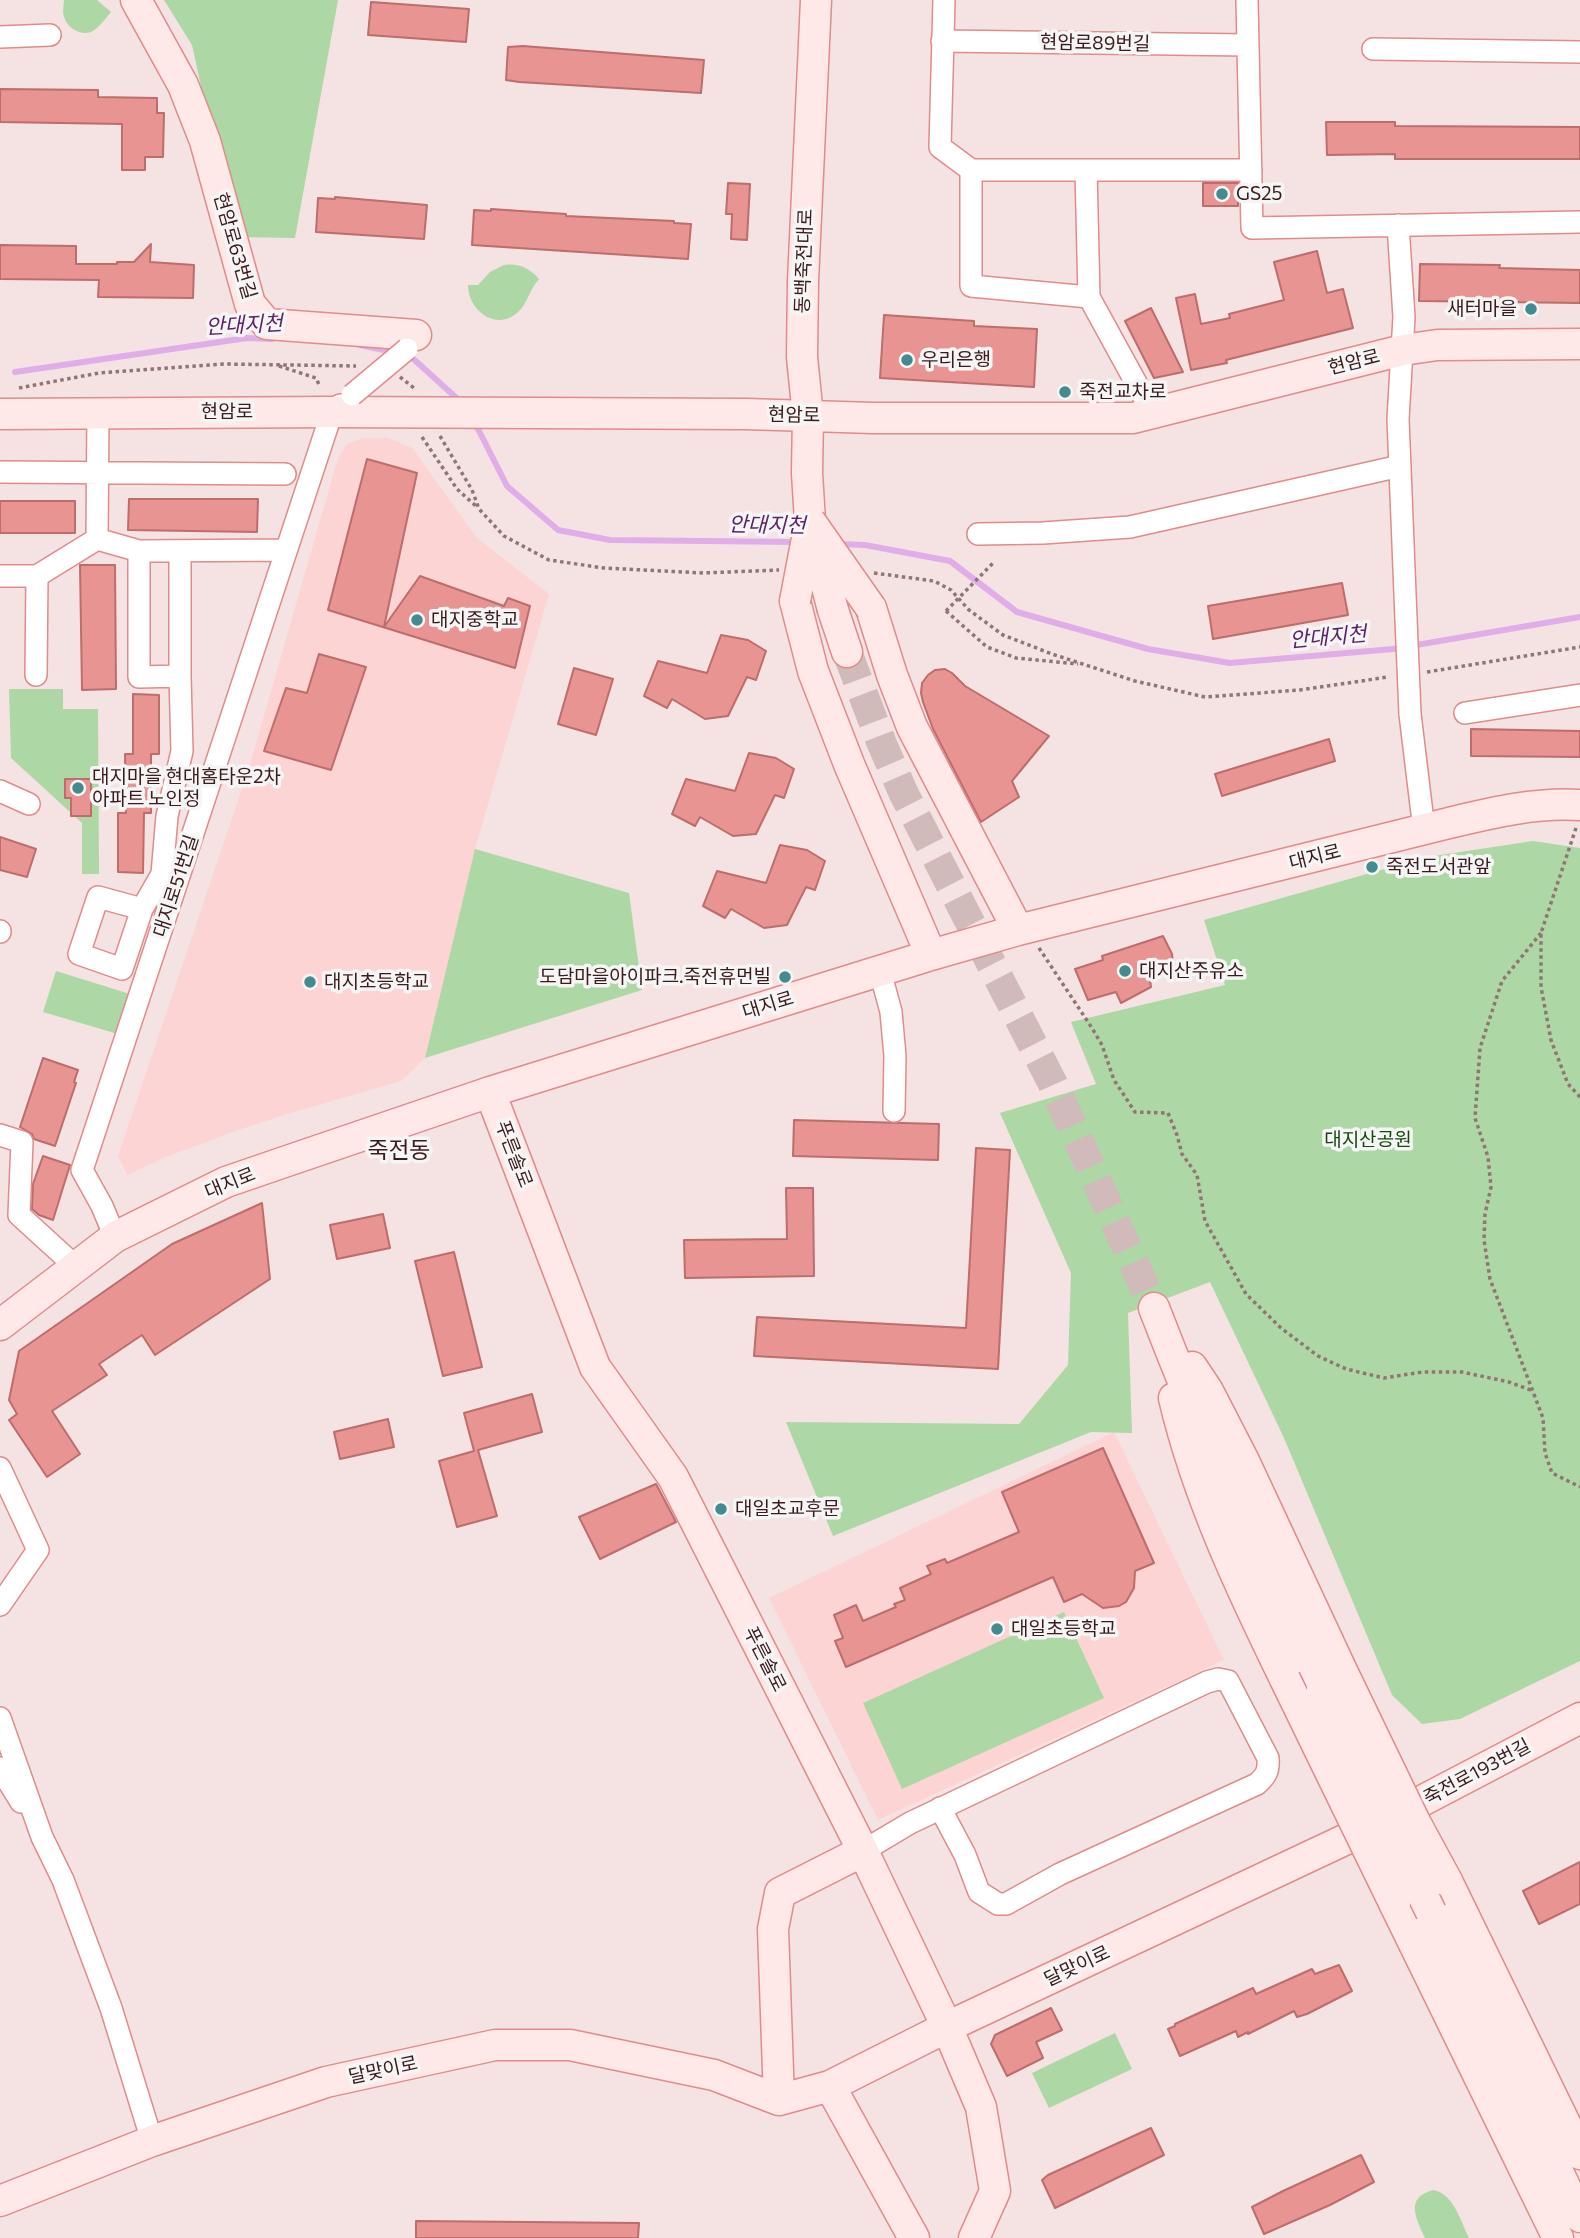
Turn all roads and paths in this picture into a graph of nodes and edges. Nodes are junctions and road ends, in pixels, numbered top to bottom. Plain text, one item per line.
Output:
1 (136, 0) edge
2 (816, 0) edge
3 (944, 0) edge
4 (1247, 0) edge
5 (50, 36) dead end
6 (0, 37) edge
7 (942, 41) junction
8 (1248, 45) junction
9 (1373, 49) dead end
10 (1580, 52) edge
11 (971, 170) junction
12 (1086, 170) junction
13 (1251, 170) junction
14 (1580, 222) edge
15 (1398, 225) junction
16 (1089, 297) junction
17 (411, 342) joint
18 (1580, 344) edge
19 (1403, 351) junction
20 (277, 366) dead end
21 (342, 403) junction
22 (1152, 412) junction
23 (98, 413) junction
24 (0, 414) edge
25 (421, 414) junction
26 (808, 415) junction
27 (1400, 466) junction
28 (0, 472) edge
29 (97, 472) junction
30 (285, 474) dead end
31 (479, 509) dead end
32 (810, 521) junction
33 (978, 534) dead end
34 (97, 539) junction
35 (286, 550) junction
36 (139, 551) junction
37 (180, 551) junction
38 (995, 561) dead end
39 (0, 576) edge
40 (37, 576) junction
41 (847, 652) tunnel mouth
42 (1085, 665) dead end
43 (36, 675) dead end
44 (180, 676) junction
45 (1580, 695) edge
46 (1465, 713) dead end
47 (0, 791) edge
48 (29, 804) dead end
49 (1579, 812) edge
50 (1424, 830) junction
51 (142, 909) dead end
52 (1023, 929) junction
53 (1541, 933) junction
54 (931, 955) junction
55 (880, 971) junction
56 (490, 1091) junction
57 (1580, 1097) edge
58 (894, 1111) dead end
59 (0, 1135) edge
60 (115, 1237) junction
61 (75, 1266) junction
62 (0, 1325) edge
63 (1533, 1391) junction
64 (0, 1468) edge
65 (1580, 1487) edge
66 (0, 1605) edge
67 (1332, 1680) junction
68 (0, 1718) edge
69 (1580, 1718) edge
70 (0, 1768) edge
71 (940, 1808) junction
72 (1374, 1826) joint
73 (43, 1837) junction
74 (863, 1851) junction
75 (947, 2027) junction
76 (830, 2086) junction
77 (779, 2100) junction
78 (152, 2141) junction
79 (1580, 2154) edge
80 (0, 2201) edge
81 (1580, 2217) edge
82 (914, 2238) edge
83 (974, 2238) edge
84 (1558, 2238) edge

1 - 17 street, 현암로63번길
2 - 26 street, 동백죽전대로
3 - 7 street
4 - 8 street
5 - 6 street
7 - 8 street, 현암로89번길
7 - 11 street
8 - 13 street
9 - 10 street
11 - 12 street
11 - 16 street
12 - 13 street
12 - 16 street
13 - 15 street
14 - 15 street
15 - 19 street
16 - 22 street
17 - 21 street, 현암로63번길, bridge
18 - 19 street, 현암로
19 - 22 street, 현암로
19 - 27 street
20 - 21 path
21 - 23 street, 현암로
21 - 25 street, 현암로
21 - 35 street, 대지로51번길
22 - 26 street, 현암로
23 - 24 street, 현암로
23 - 29 street
25 - 26 street, 현암로
25 - 31 path
26 - 32 street, 동백죽전대로
27 - 33 street
27 - 50 street, bridge
28 - 29 street
29 - 30 street
29 - 34 street
32 - 41 street, bridge
32 - 52 street, bridge
32 - 54 street, bridge
34 - 36 street
34 - 40 street
35 - 37 street
35 - 60 street, 대지로51번길
36 - 37 street
36 - 44 street
37 - 44 street
38 - 42 path, bridge
39 - 40 street
40 - 43 street
44 - 51 street
45 - 46 street
47 - 48 street
49 - 50 street, 대지로
49 - 53 path
50 - 52 street, 대지로
52 - 54 street, 대지로
52 - 63 path
53 - 57 path
53 - 63 path
54 - 55 street, 대지로
55 - 56 street, 대지로
55 - 58 street
56 - 60 street, 대지로
56 - 74 street, 푸른솔로
59 - 61 street
60 - 61 street, 대지로
61 - 62 street, 대지로
63 - 65 path
64 - 66 street
67 - 79 street, bridge
67 - 81 street, bridge
67 - 84 street, bridge
68 - 73 street
69 - 72 street, 죽전로193번길
70 - 73 street
71 - 71 street
71 - 74 street
72 - 75 street, 달맞이로
73 - 78 street
74 - 75 street, 푸른솔로
74 - 77 street
75 - 76 street, 달맞이로
75 - 83 street, 푸른솔로
76 - 77 street, 달맞이로
76 - 82 street
77 - 78 street, 달맞이로
78 - 80 street, 달맞이로

